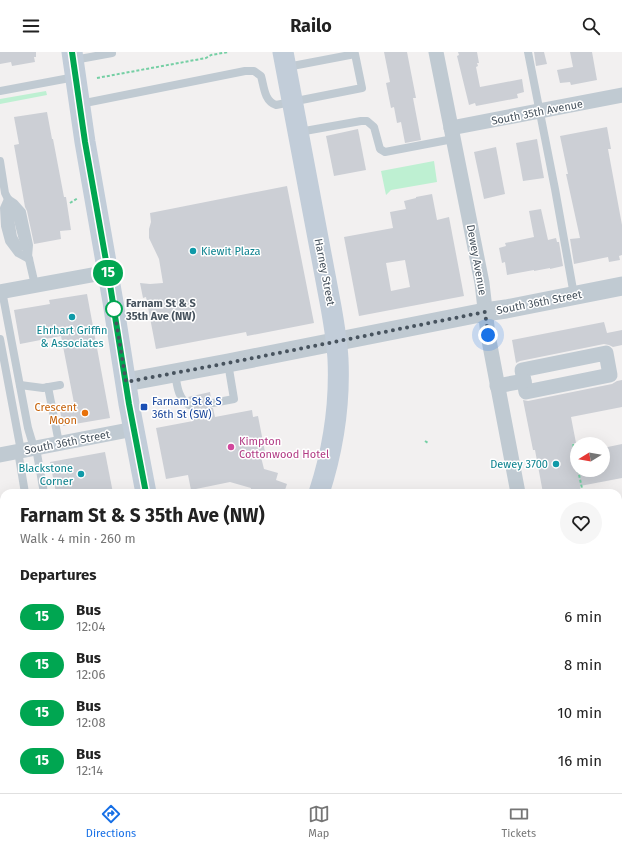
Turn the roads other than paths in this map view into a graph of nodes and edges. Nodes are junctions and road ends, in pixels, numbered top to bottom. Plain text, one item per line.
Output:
1 (436, 52) edge
2 (528, 52) edge
3 (112, 53) dead end
4 (285, 59) edge
5 (73, 63) edge
6 (0, 91) edge
7 (622, 96) edge
8 (292, 101) junction
9 (79, 105) junction
10 (539, 111) junction
11 (298, 132) junction
12 (452, 134) junction
13 (0, 161) edge
14 (10, 201) junction
15 (28, 258) junction
16 (108, 272) junction
17 (35, 285) junction
18 (622, 286) edge
19 (1, 291) edge
20 (574, 295) junction
21 (485, 312) junction
22 (0, 339) edge
23 (336, 341) junction
24 (228, 363) junction
25 (175, 373) junction
26 (524, 381) junction
27 (126, 382) junction
28 (20, 385) junction
29 (60, 385) dead end
30 (497, 386) junction
31 (48, 387) junction
32 (213, 403) dead end
33 (189, 406) dead end
34 (134, 429) junction
35 (59, 443) junction
36 (27, 449) junction
37 (0, 455) edge
38 (25, 489) edge
39 (42, 489) edge
40 (145, 489) edge
41 (320, 489) edge
42 (517, 489) edge

1 - 12 street, Dewey Avenue
2 - 10 lane
3 - 5 lane
4 - 8 main road, Harney Street
4 - 8 lane
5 - 6 lane
5 - 9 main road
7 - 10 street, South 35th Avenue
8 - 9 lane
8 - 11 main road, Harney Street
9 - 16 main road
10 - 12 street, South 35th Avenue
10 - 20 lane
11 - 12 lane
11 - 23 main road, Harney Street
12 - 21 street, Dewey Avenue
13 - 14 lane
14 - 15 lane
14 - 15 lane
15 - 17 lane
16 - 17 street
16 - 27 main road
17 - 19 street
18 - 20 street, South 36th Street
19 - 28 lane
20 - 21 street, South 36th Street
21 - 23 street, South 36th Street
21 - 30 street, Dewey Avenue
22 - 36 lane
23 - 24 street, South 36th Street
23 - 41 main road, Harney Street
24 - 25 street, South 36th Street
24 - 32 lane
25 - 27 street, South 36th Street
25 - 33 lane
26 - 26 street
26 - 30 street
27 - 34 main road
28 - 31 lane
28 - 36 lane
29 - 31 lane
30 - 42 street, Dewey Avenue
31 - 35 lane
34 - 35 street, South 36th Street
34 - 40 main road
35 - 36 street, South 36th Street
36 - 37 street, South 36th Street
36 - 38 lane
36 - 39 lane

